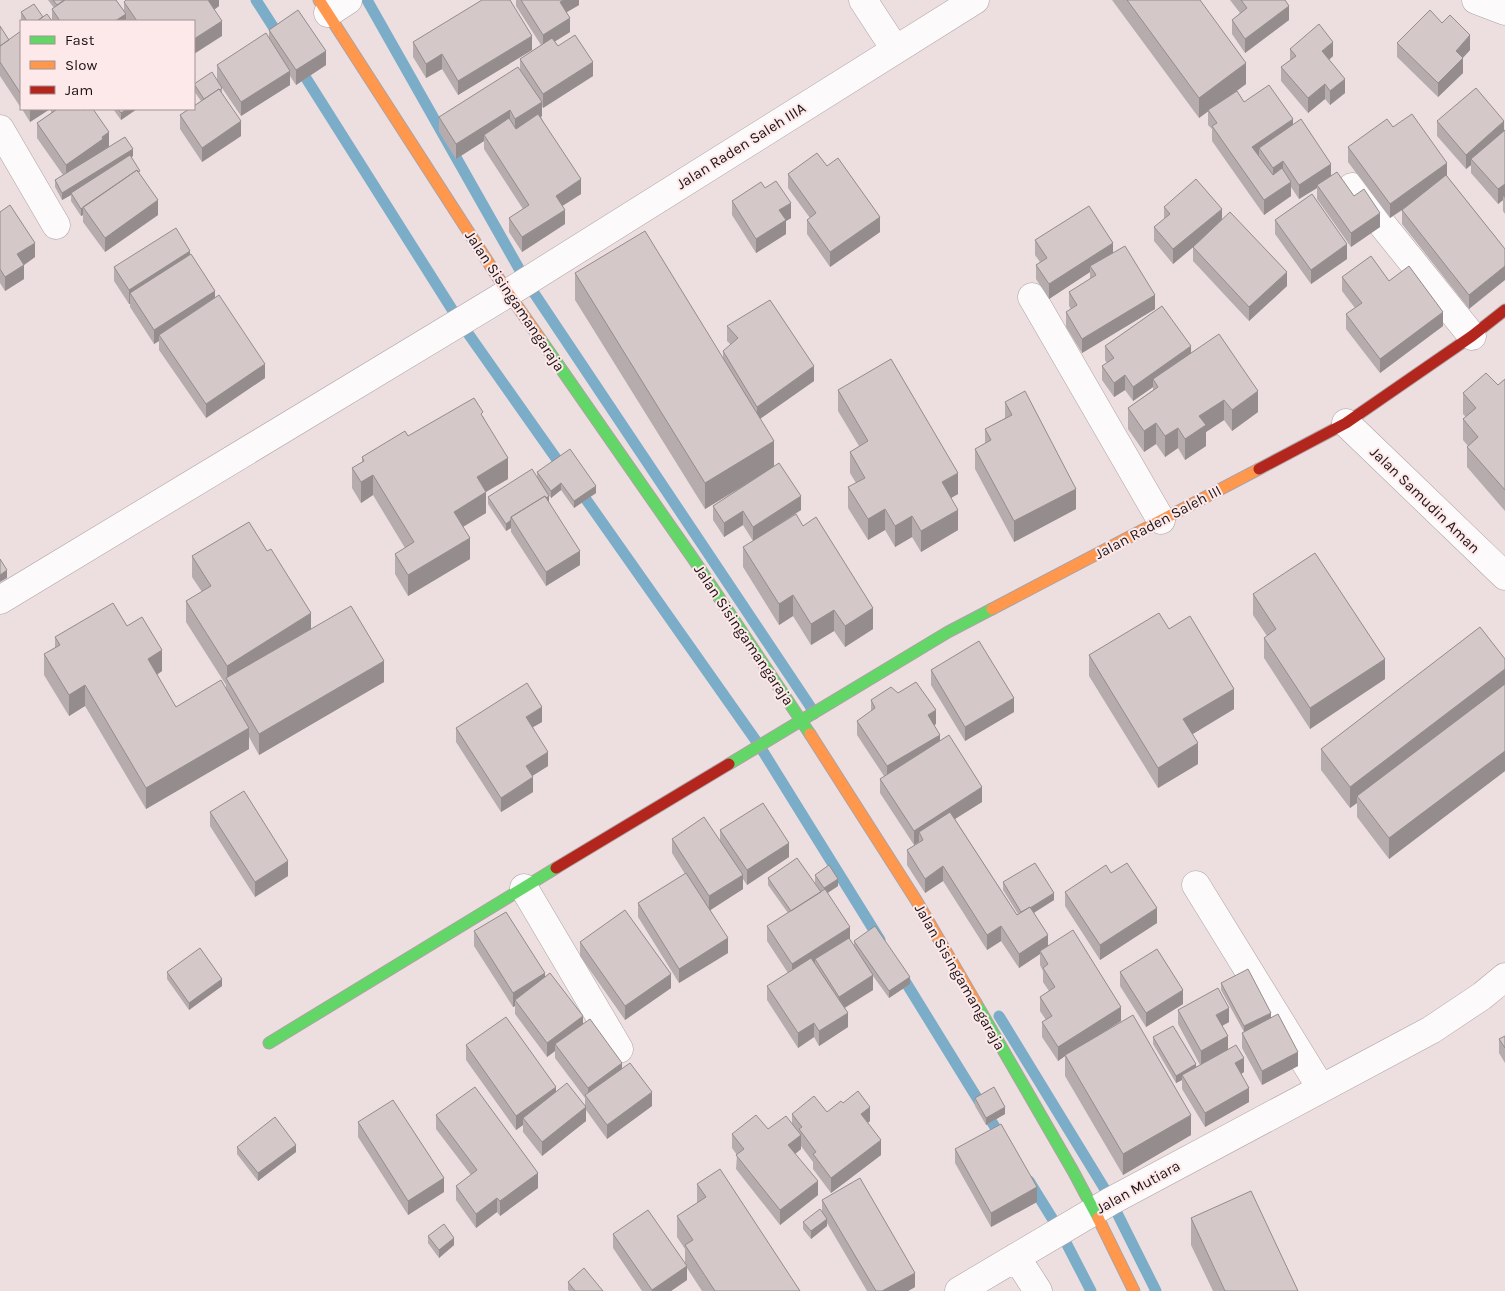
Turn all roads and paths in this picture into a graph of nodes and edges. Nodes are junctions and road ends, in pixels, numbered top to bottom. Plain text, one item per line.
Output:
1 (862, 0) edge
2 (974, 0) edge
3 (1476, 0) edge
4 (332, 4) edge
5 (1505, 11) edge
6 (895, 49) junction
7 (0, 129) edge
8 (1352, 187) dead end
9 (56, 225) dead end
10 (508, 293) junction
11 (1032, 297) dead end
12 (1505, 310) edge
13 (1472, 336) junction
14 (1346, 424) junction
15 (1161, 520) junction
16 (1505, 576) edge
17 (0, 600) edge
18 (801, 720) junction
19 (1196, 885) dead end
20 (524, 888) junction
21 (1505, 977) edge
22 (269, 1043) dead end
23 (619, 1049) dead end
24 (1321, 1088) junction
25 (1094, 1211) junction
26 (1016, 1257) junction
27 (958, 1291) edge
28 (1038, 1291) edge
29 (1134, 1291) edge

1 - 6 street
2 - 6 street, Jalan Raden Saleh IIIA
3 - 5 street
4 - 10 street, Jalan Sisingamangaraja
6 - 10 street, Jalan Raden Saleh IIIA
7 - 9 street
8 - 13 street
10 - 17 street, Jalan Raden Saleh IIIA
10 - 18 street, Jalan Sisingamangaraja
11 - 15 street
12 - 13 street, Jalan Raden Saleh III
13 - 14 street, Jalan Raden Saleh III
14 - 15 street, Jalan Raden Saleh III
14 - 16 street, Jalan Samudin Aman
15 - 18 street, Jalan Raden Saleh III
18 - 20 street, Jalan Raden Saleh III
18 - 25 street, Jalan Sisingamangaraja
19 - 24 street
20 - 22 street, Jalan Raden Saleh III
20 - 23 street
21 - 24 street, Jalan Mutiara
24 - 25 street, Jalan Mutiara
25 - 26 street, Jalan Mutiara
25 - 29 street, Jalan Sisingamangaraja
26 - 27 street, Jalan Mutiara
26 - 28 street

